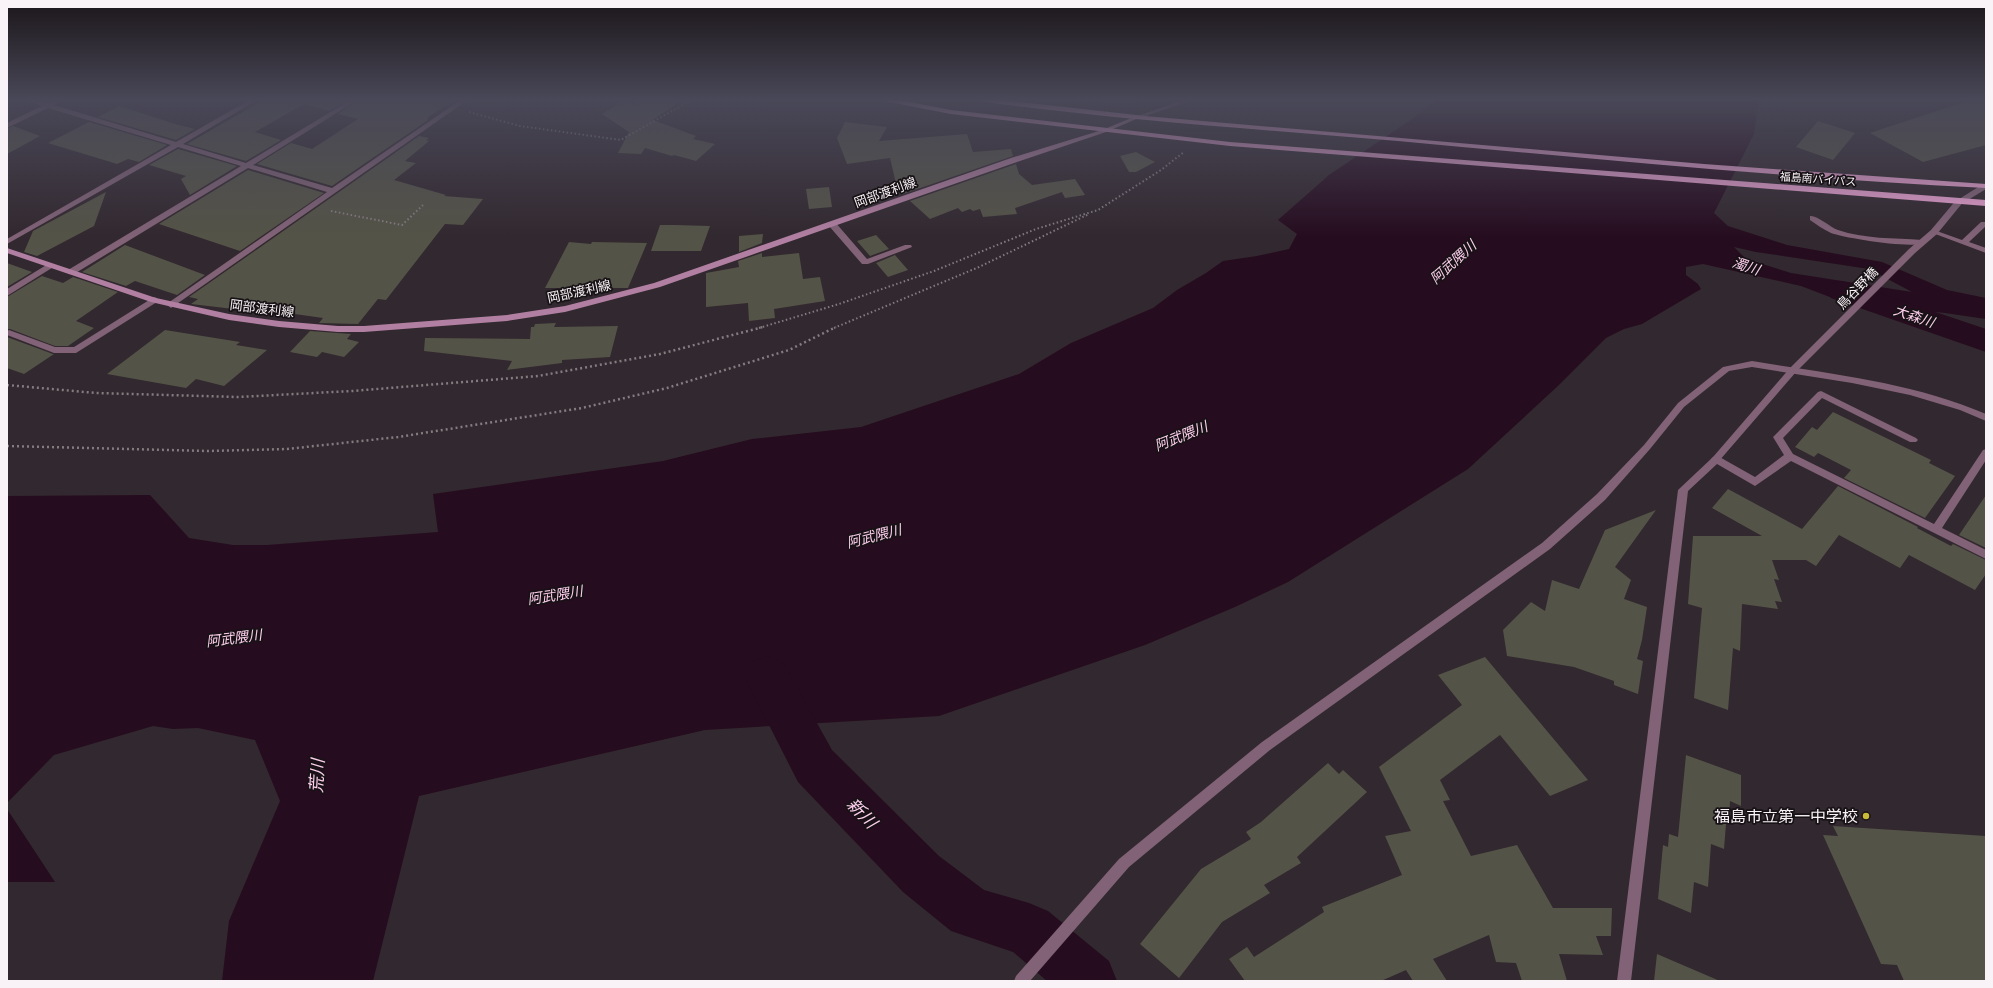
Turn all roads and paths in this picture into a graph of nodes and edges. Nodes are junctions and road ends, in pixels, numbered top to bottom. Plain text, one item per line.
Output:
1 (175, 145) edge
2 (181, 145) edge
3 (280, 145) edge
4 (399, 145) edge
5 (1060, 145) edge
6 (1191, 145) edge
7 (1244, 145) edge
8 (1472, 145) edge
9 (249, 164) junction
10 (1986, 186) edge
11 (333, 191) junction
12 (1960, 201) junction
13 (1986, 203) edge
14 (423, 206) dead end
15 (309, 207) junction
16 (1098, 210) junction
17 (1812, 218) dead end
18 (832, 224) junction
19 (1984, 224) dead end
20 (1934, 232) junction
21 (7, 242) edge
22 (1922, 242) junction
23 (1963, 243) junction
24 (908, 247) dead end
25 (7, 250) edge
26 (1986, 251) edge
27 (51, 266) junction
28 (71, 272) junction
29 (7, 293) edge
30 (154, 300) junction
31 (171, 305) junction
32 (9, 333) dead end
33 (1793, 370) junction
34 (7, 385) edge
35 (1986, 418) edge
36 (1913, 440) dead end
37 (7, 446) edge
38 (1986, 452) edge
39 (1790, 456) junction
40 (1716, 459) junction
41 (1935, 530) junction
42 (1986, 555) edge
43 (1021, 981) edge
44 (1624, 981) edge

1 - 21 street
2 - 9 street
3 - 9 street
4 - 11 street
5 - 18 main road, 岡部渡利線
6 - 16 path
7 - 12 highway, 福島南バイパス
8 - 10 highway, 福島南バイパス
9 - 11 street
9 - 28 street
10 - 12 street
11 - 15 street
12 - 13 highway, 福島南バイパス
12 - 20 street, 鳥谷野橋
14 - 15 path
15 - 31 street
16 - 34 path
16 - 37 path
17 - 22 street
18 - 24 street
18 - 31 main road, 岡部渡利線
19 - 23 street
20 - 22 street, 鳥谷野橋
20 - 23 street
22 - 33 street, 鳥谷野橋
23 - 26 street
25 - 27 main road, 岡部渡利線
27 - 28 main road, 岡部渡利線
27 - 29 street
28 - 30 main road, 岡部渡利線
30 - 31 main road, 岡部渡利線
30 - 32 street
33 - 35 street
33 - 40 street, 鳥谷野橋
33 - 43 street
36 - 39 street
38 - 41 street
39 - 40 street
39 - 41 street
40 - 44 street, 鳥谷野橋
41 - 42 street

